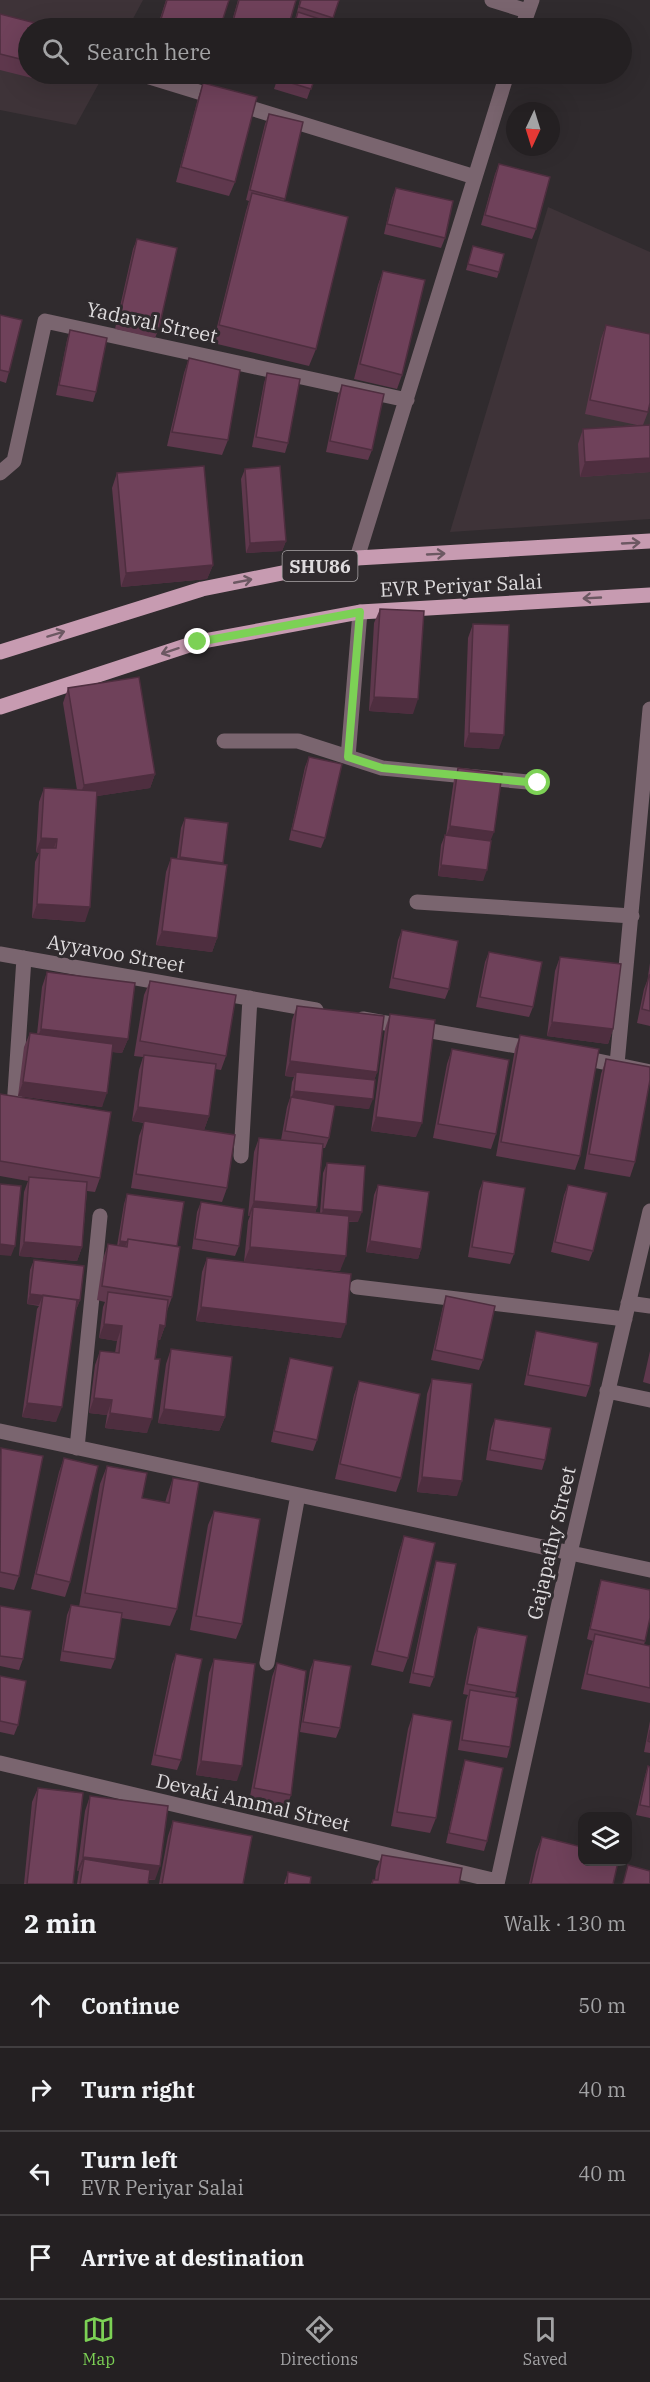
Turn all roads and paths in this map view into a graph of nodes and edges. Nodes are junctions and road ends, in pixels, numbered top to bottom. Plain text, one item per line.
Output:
1 (492, 0) edge
2 (530, 6) edge
3 (173, 84) edge
4 (504, 84) edge
5 (475, 177) junction
6 (408, 400) junction
7 (0, 473) edge
8 (650, 541) edge
9 (357, 558) junction
10 (650, 595) edge
11 (360, 612) junction
12 (0, 652) edge
13 (0, 707) edge
14 (650, 709) edge
15 (224, 741) dead end
16 (348, 757) junction
17 (538, 783) dead end
18 (417, 902) dead end
19 (632, 916) junction
20 (0, 954) edge
21 (24, 958) junction
22 (250, 998) junction
23 (330, 1013) edge
24 (353, 1017) edge
25 (617, 1064) junction
26 (650, 1072) edge
27 (14, 1108) edge
28 (241, 1156) dead end
29 (650, 1211) edge
30 (100, 1216) dead end
31 (357, 1287) dead end
32 (628, 1303) junction
33 (650, 1306) edge
34 (625, 1319) junction
35 (608, 1391) junction
36 (650, 1400) edge
37 (0, 1431) edge
38 (77, 1448) junction
39 (298, 1495) junction
40 (570, 1553) junction
41 (650, 1570) edge
42 (267, 1663) dead end
43 (0, 1763) edge
44 (497, 1882) edge

1 - 2 street
3 - 5 street
4 - 5 street
5 - 6 street
6 - 7 street, Yadaval Street
6 - 9 street
9 -> 8 main road, EVR Periyar Salai / SHU86
12 -> 9 main road, EVR Periyar Salai / SHU86
10 -> 11 main road, EVR Periyar Salai
11 -> 13 main road, EVR Periyar Salai
11 - 16 street
14 - 19 street
15 - 16 street
16 - 17 street
18 - 19 street
19 - 25 street
20 - 21 street, Ayyavoo Street
21 - 22 street, Ayyavoo Street
21 - 27 street
22 - 23 street, Ayyavoo Street
22 - 28 street
24 - 25 street
25 - 26 street
29 - 32 street, Gajapathy Street
30 - 38 street
31 - 34 street
32 - 33 street
32 - 34 street, Gajapathy Street
34 - 35 street, Gajapathy Street
35 - 36 street
35 - 40 street, Gajapathy Street
37 - 38 street
38 - 39 street
39 - 40 street
39 - 42 street
40 - 41 street
40 - 44 street, Gajapathy Street
43 - 44 street, Devaki Ammal Street

